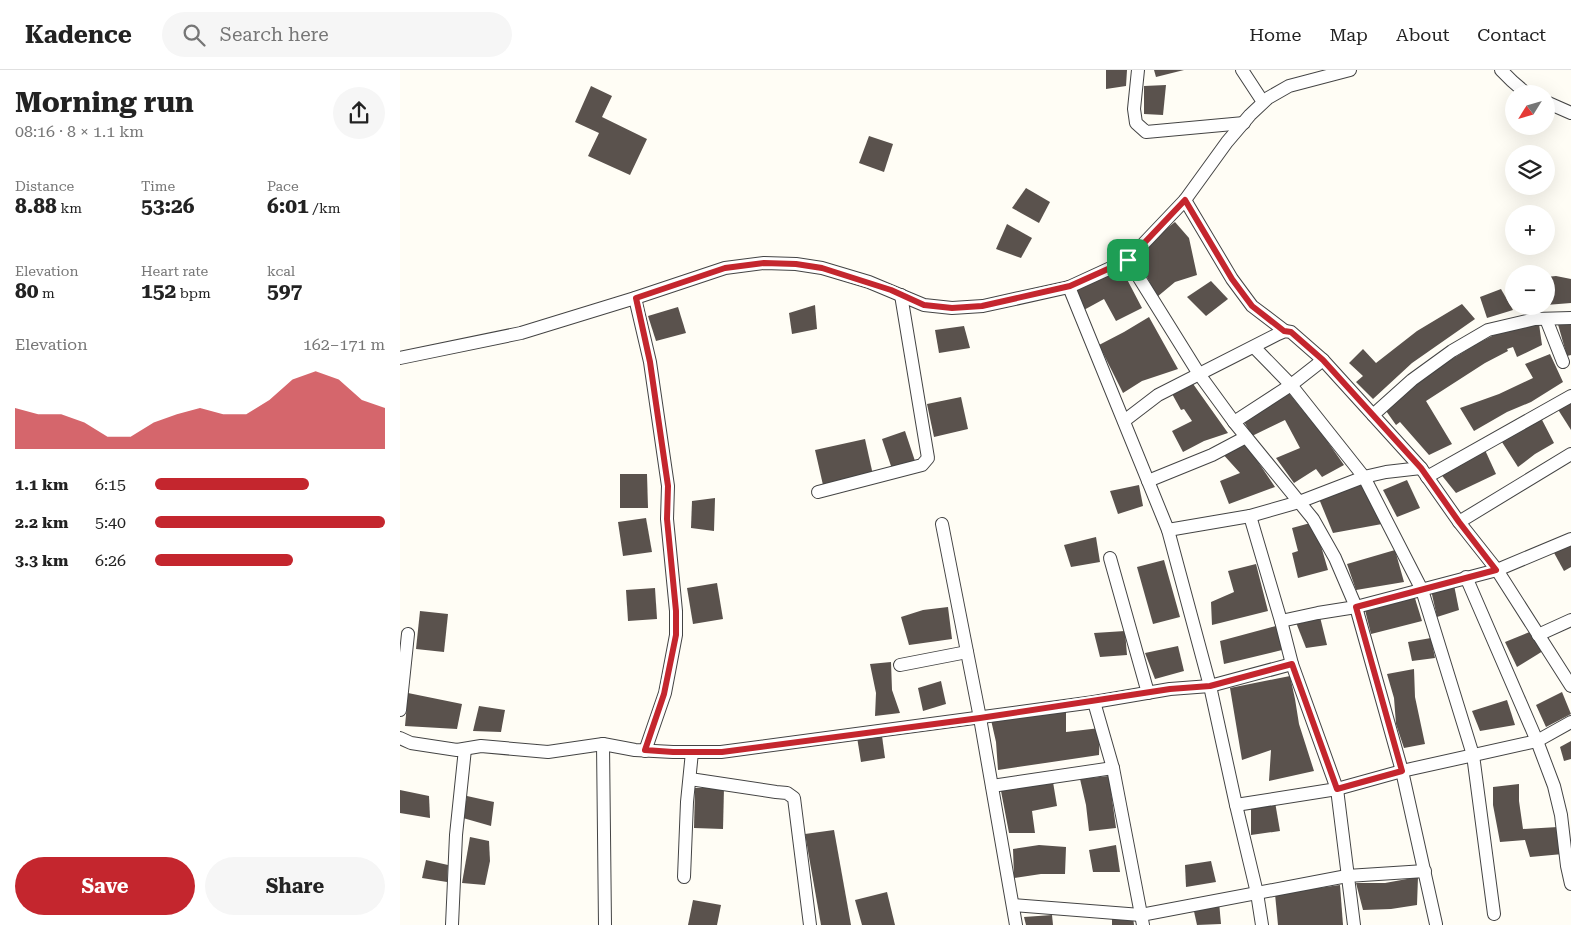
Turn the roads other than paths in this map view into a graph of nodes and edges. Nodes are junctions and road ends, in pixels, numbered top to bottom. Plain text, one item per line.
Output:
1 (1138, 70) edge
2 (1242, 70) edge
3 (1350, 70) edge
4 (1501, 70) edge
5 (1516, 85) edge
6 (1264, 102) junction
7 (1555, 106) edge
8 (1571, 113) edge
9 (1244, 123) junction
10 (1185, 200) junction
11 (1128, 260) junction
12 (1070, 286) junction
13 (901, 295) junction
14 (636, 298) junction
15 (1571, 318) edge
16 (1546, 319) junction
17 (1284, 331) junction
18 (1254, 347) junction
19 (400, 358) edge
20 (1323, 360) junction
21 (1564, 362) dead end
22 (1199, 374) junction
23 (1291, 385) junction
24 (1571, 396) edge
25 (1373, 415) junction
26 (1124, 421) junction
27 (1234, 422) junction
28 (1246, 437) junction
29 (1571, 454) edge
30 (1424, 472) junction
31 (1364, 477) junction
32 (1148, 481) junction
33 (818, 492) dead end
34 (1299, 502) junction
35 (1250, 516) junction
36 (1459, 522) junction
37 (942, 524) dead end
38 (1168, 530) junction
39 (1571, 539) edge
40 (1110, 558) dead end
41 (1496, 570) junction
42 (1466, 577) junction
43 (1422, 590) junction
44 (1356, 607) junction
45 (1571, 620) edge
46 (1282, 621) junction
47 (408, 634) dead end
48 (1538, 635) junction
49 (967, 652) junction
50 (1292, 664) junction
51 (900, 665) dead end
52 (1210, 686) junction
53 (1571, 686) edge
54 (1148, 693) junction
55 (1094, 702) junction
56 (400, 710) edge
57 (980, 718) junction
58 (1571, 722) edge
59 (400, 738) edge
60 (1537, 741) junction
61 (603, 744) junction
62 (465, 749) junction
63 (645, 750) junction
64 (692, 752) junction
65 (1473, 755) junction
66 (1113, 768) junction
67 (1402, 771) junction
68 (690, 779) junction
69 (992, 786) junction
70 (1337, 789) junction
71 (1236, 805) junction
72 (1424, 871) junction
73 (1347, 876) junction
74 (684, 877) dead end
75 (1571, 884) edge
76 (1257, 892) junction
77 (1013, 905) junction
78 (1494, 914) dead end
79 (1142, 920) edge
80 (1436, 924) edge
81 (452, 925) edge
82 (606, 925) edge
83 (810, 925) edge
84 (1016, 925) edge
85 (1262, 925) edge
86 (1354, 925) edge

1 - 9 street
2 - 6 street
3 - 6 street
4 - 5 street
6 - 9 street
7 - 8 street
9 - 10 street
10 - 11 street
10 - 17 street
11 - 12 street
11 - 22 street
12 - 13 street
12 - 26 street
13 - 14 street
13 - 33 street
14 - 19 street
14 - 63 street
15 - 16 street
16 - 21 street
16 - 25 street
17 - 18 street
17 - 20 street
18 - 22 street
18 - 23 street
20 - 23 street
20 - 25 street
22 - 26 street
22 - 27 street
23 - 27 street
23 - 31 street
24 - 30 street
25 - 30 street
26 - 32 street
27 - 28 street
28 - 32 street
28 - 34 street
29 - 36 street
30 - 31 street
30 - 36 street
31 - 34 street
31 - 43 street
32 - 38 street
34 - 35 street
34 - 44 street
35 - 38 street
35 - 46 street
36 - 41 street
37 - 49 street
38 - 52 street
39 - 41 street
40 - 54 street
41 - 42 street
41 - 48 street
42 - 43 street
42 - 60 street
43 - 44 street
43 - 65 street
44 - 46 street
44 - 67 street
45 - 48 street
46 - 50 street
47 - 56 street
48 - 53 street
49 - 51 street
49 - 57 street
50 - 52 street
50 - 70 street
52 - 54 street
52 - 71 street
54 - 55 street
55 - 57 street
55 - 66 street
57 - 64 street
57 - 69 street
58 - 60 street
59 - 62 street
60 - 65 street
60 - 75 street
61 - 62 street
61 - 63 street
61 - 82 street
62 - 81 street
63 - 64 street
64 - 68 street
65 - 67 street
65 - 78 street
66 - 69 street
66 - 79 street
67 - 70 street
67 - 72 street
68 - 74 street
68 - 83 street
69 - 77 street
70 - 71 street
70 - 73 street
71 - 76 street
72 - 73 street
72 - 80 street
73 - 76 street
73 - 86 street
76 - 79 street
76 - 85 street
77 - 79 street
77 - 84 street

